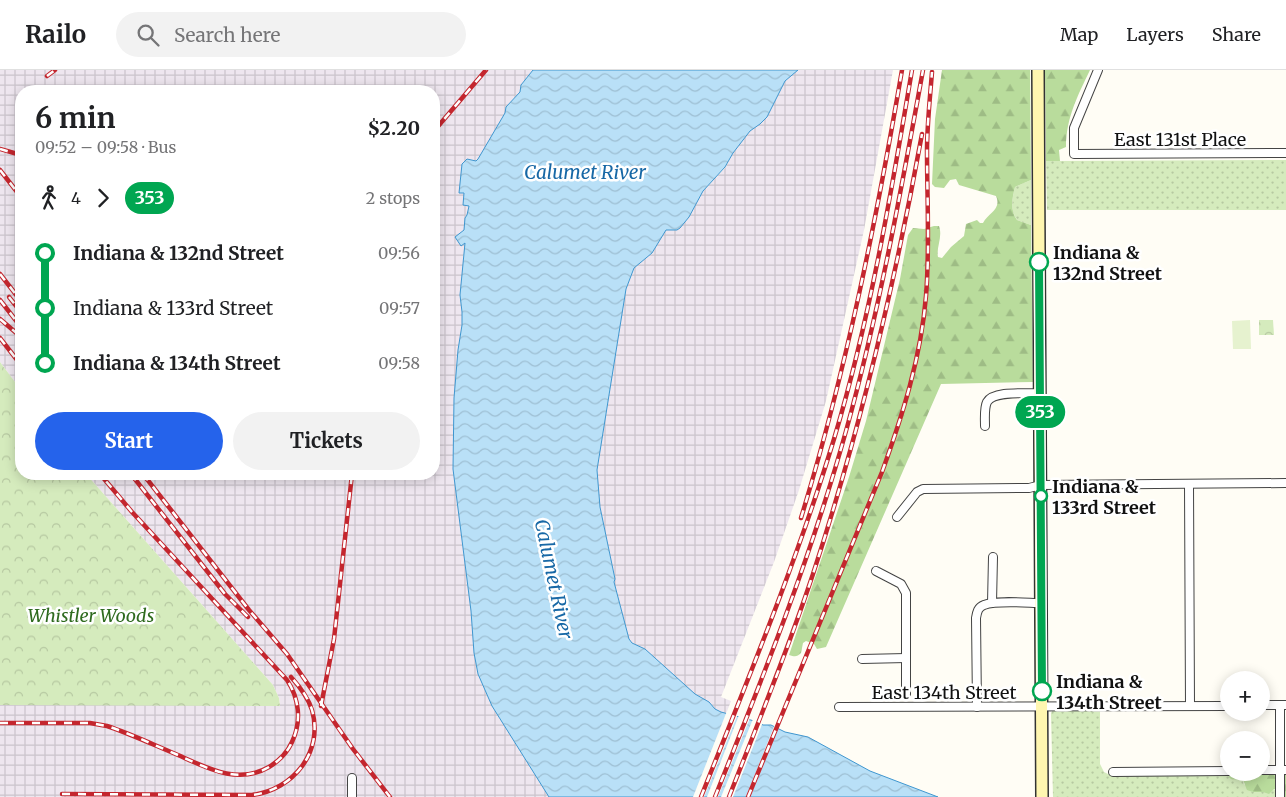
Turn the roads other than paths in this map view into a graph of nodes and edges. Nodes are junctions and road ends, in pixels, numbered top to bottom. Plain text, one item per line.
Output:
1 (1038, 70) edge
2 (1098, 70) edge
3 (1286, 153) edge
4 (1040, 394) junction
5 (985, 426) dead end
6 (1286, 483) edge
7 (1189, 484) junction
8 (1041, 485) junction
9 (897, 517) dead end
10 (993, 557) dead end
11 (876, 571) dead end
12 (992, 603) junction
13 (1042, 603) junction
14 (906, 658) junction
15 (862, 659) dead end
16 (906, 694) dead end
17 (1270, 705) edge
18 (1283, 705) edge
19 (1042, 706) junction
20 (1190, 706) junction
21 (1220, 706) edge
22 (839, 707) dead end
23 (977, 707) junction
24 (1270, 770) edge
25 (1283, 770) edge
26 (1220, 771) edge
27 (1113, 772) dead end
28 (352, 778) dead end
29 (352, 797) edge
30 (1042, 797) edge
31 (1280, 797) edge

1 - 4 main road
2 - 3 street, East 131st Place
4 - 5 street
4 - 8 main road
6 - 7 street
7 - 8 street
7 - 20 street
8 - 9 street
8 - 13 main road
10 - 12 street
11 - 14 street
12 - 13 street
12 - 23 street
13 - 19 main road
14 - 15 street
14 - 16 street
17 - 18 street
18 - 25 street
19 - 20 street, East 134th Street
19 - 23 street, East 134th Street
19 - 30 main road
20 - 21 street, East 134th Street
22 - 23 street, East 134th Street
24 - 25 street
25 - 31 street
26 - 27 street
28 - 29 street

